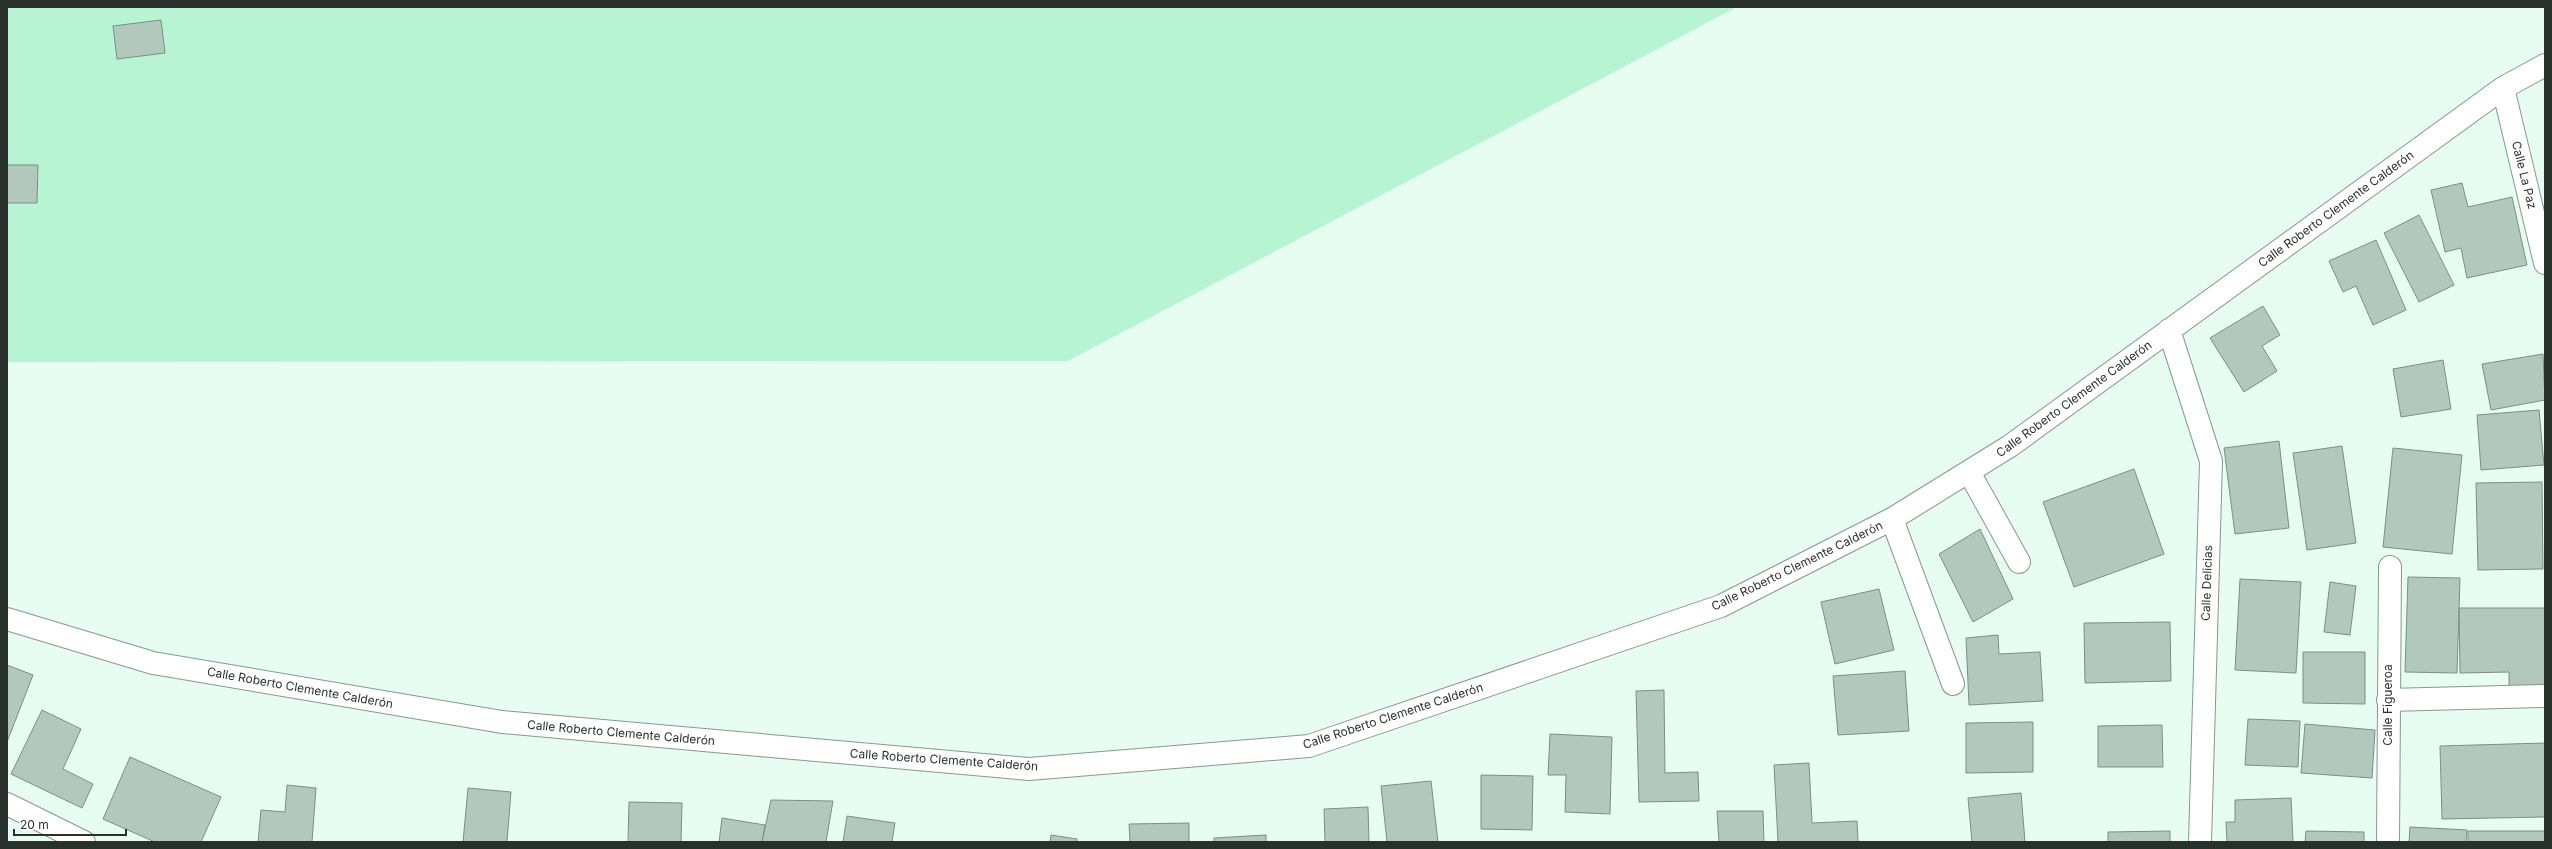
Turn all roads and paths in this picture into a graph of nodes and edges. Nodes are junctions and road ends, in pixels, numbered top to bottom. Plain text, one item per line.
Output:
1 (2545, 66) edge
2 (2503, 88) junction
3 (2545, 263) edge
4 (2169, 330) junction
5 (1969, 472) junction
6 (1892, 519) junction
7 (2019, 562) dead end
8 (2390, 567) dead end
9 (7, 620) edge
10 (1953, 684) dead end
11 (2545, 696) edge
12 (2388, 700) junction
13 (7, 804) edge
14 (84, 842) edge
15 (2200, 842) edge
16 (2388, 842) edge

1 - 2 street, Calle Roberto Clemente Calderón
2 - 3 street, Calle La Paz
2 - 4 street, Calle Roberto Clemente Calderón
4 - 5 street, Calle Roberto Clemente Calderón
4 - 15 street, Calle Delicias
5 - 6 street, Calle Roberto Clemente Calderón
5 - 7 street
6 - 9 street, Calle Roberto Clemente Calderón
6 - 10 street
8 - 12 street, Calle Figueroa
11 - 12 street
12 - 16 street, Calle Figueroa
13 - 14 street

